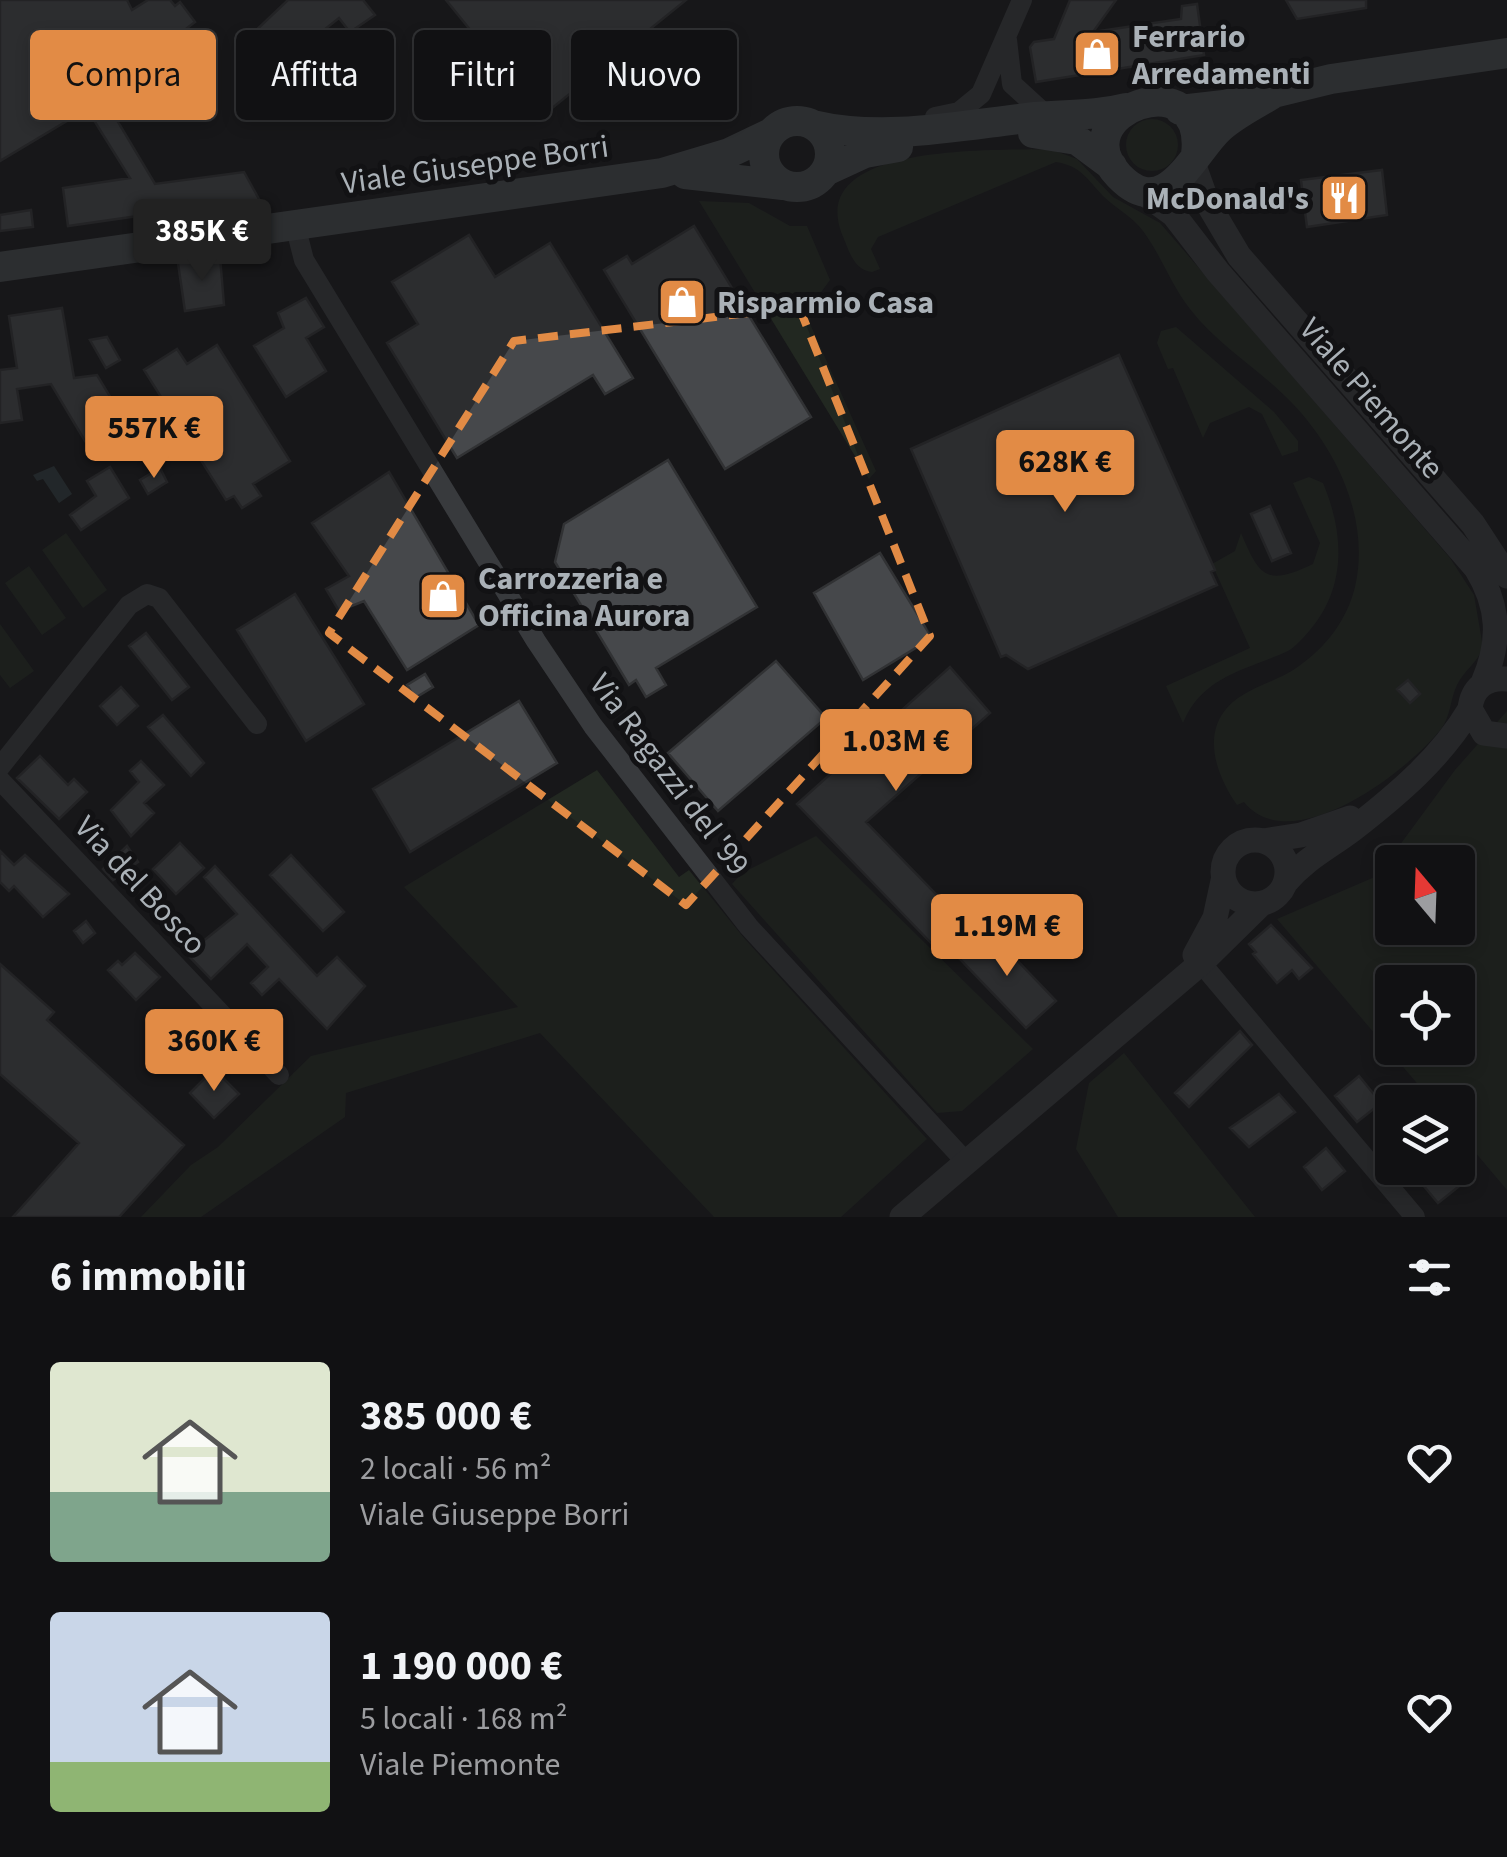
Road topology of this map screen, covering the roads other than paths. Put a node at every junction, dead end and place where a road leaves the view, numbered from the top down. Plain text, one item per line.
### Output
1 (1022, 0) edge
2 (1008, 31) junction
3 (1507, 53) edge
4 (1271, 95) junction
5 (1126, 108) junction
6 (1180, 110) junction
7 (1047, 116) junction
8 (813, 125) junction
9 (771, 133) junction
10 (871, 133) junction
11 (1195, 159) junction
12 (826, 171) junction
13 (662, 172) junction
14 (1123, 176) junction
15 (783, 184) junction
16 (296, 224) junction
17 (0, 267) edge
18 (1507, 576) edge
19 (1495, 681) edge
20 (1470, 709) junction
21 (257, 724) dead end
22 (1500, 736) edge
23 (1442, 753) junction
24 (0, 767) edge
25 (0, 780) edge
26 (1378, 807) junction
27 (1263, 841) junction
28 (1224, 881) junction
29 (1286, 883) junction
30 (1260, 904) junction
31 (1192, 968) junction
32 (279, 1074) dead end
33 (966, 1162) junction
34 (902, 1217) edge
35 (1416, 1217) edge

1 - 2 street
2 - 7 street
2 - 10 street
3 - 4 main road, Viale Giuseppe Borri
4 - 6 main road, Viale Giuseppe Borri
4 - 11 main road, Viale Giuseppe Borri
5 - 6 main road, Viale Giuseppe Borri
5 - 7 main road, Viale Giuseppe Borri
5 - 14 main road
6 - 11 main road
7 - 10 main road, Viale Giuseppe Borri
8 - 9 main road, Viale Giuseppe Borri
8 - 10 main road, Viale Giuseppe Borri
8 - 12 main road
9 - 13 main road, Viale Giuseppe Borri
9 - 15 main road
11 - 14 main road, Viale Giuseppe Borri
11 - 18 street, Viale Piemonte
12 - 14 main road, Viale Giuseppe Borri
12 - 15 main road, Viale Giuseppe Borri
13 - 15 main road, Viale Giuseppe Borri
13 - 16 main road, Viale Giuseppe Borri
14 - 19 street, Viale Piemonte
16 - 17 main road, Viale Giuseppe Borri
16 - 33 street, Via Ragazzi del '99
19 - 20 street, Viale Piemonte
20 - 22 street
20 - 23 street
21 - 24 street
22 - 23 street
23 - 26 street
25 - 32 street, Via del Bosco
26 - 27 street
26 - 29 street
27 - 28 street
27 - 29 street
28 - 30 street
28 - 31 street
29 - 30 street
30 - 31 street
31 - 33 street
31 - 35 street
33 - 34 street

